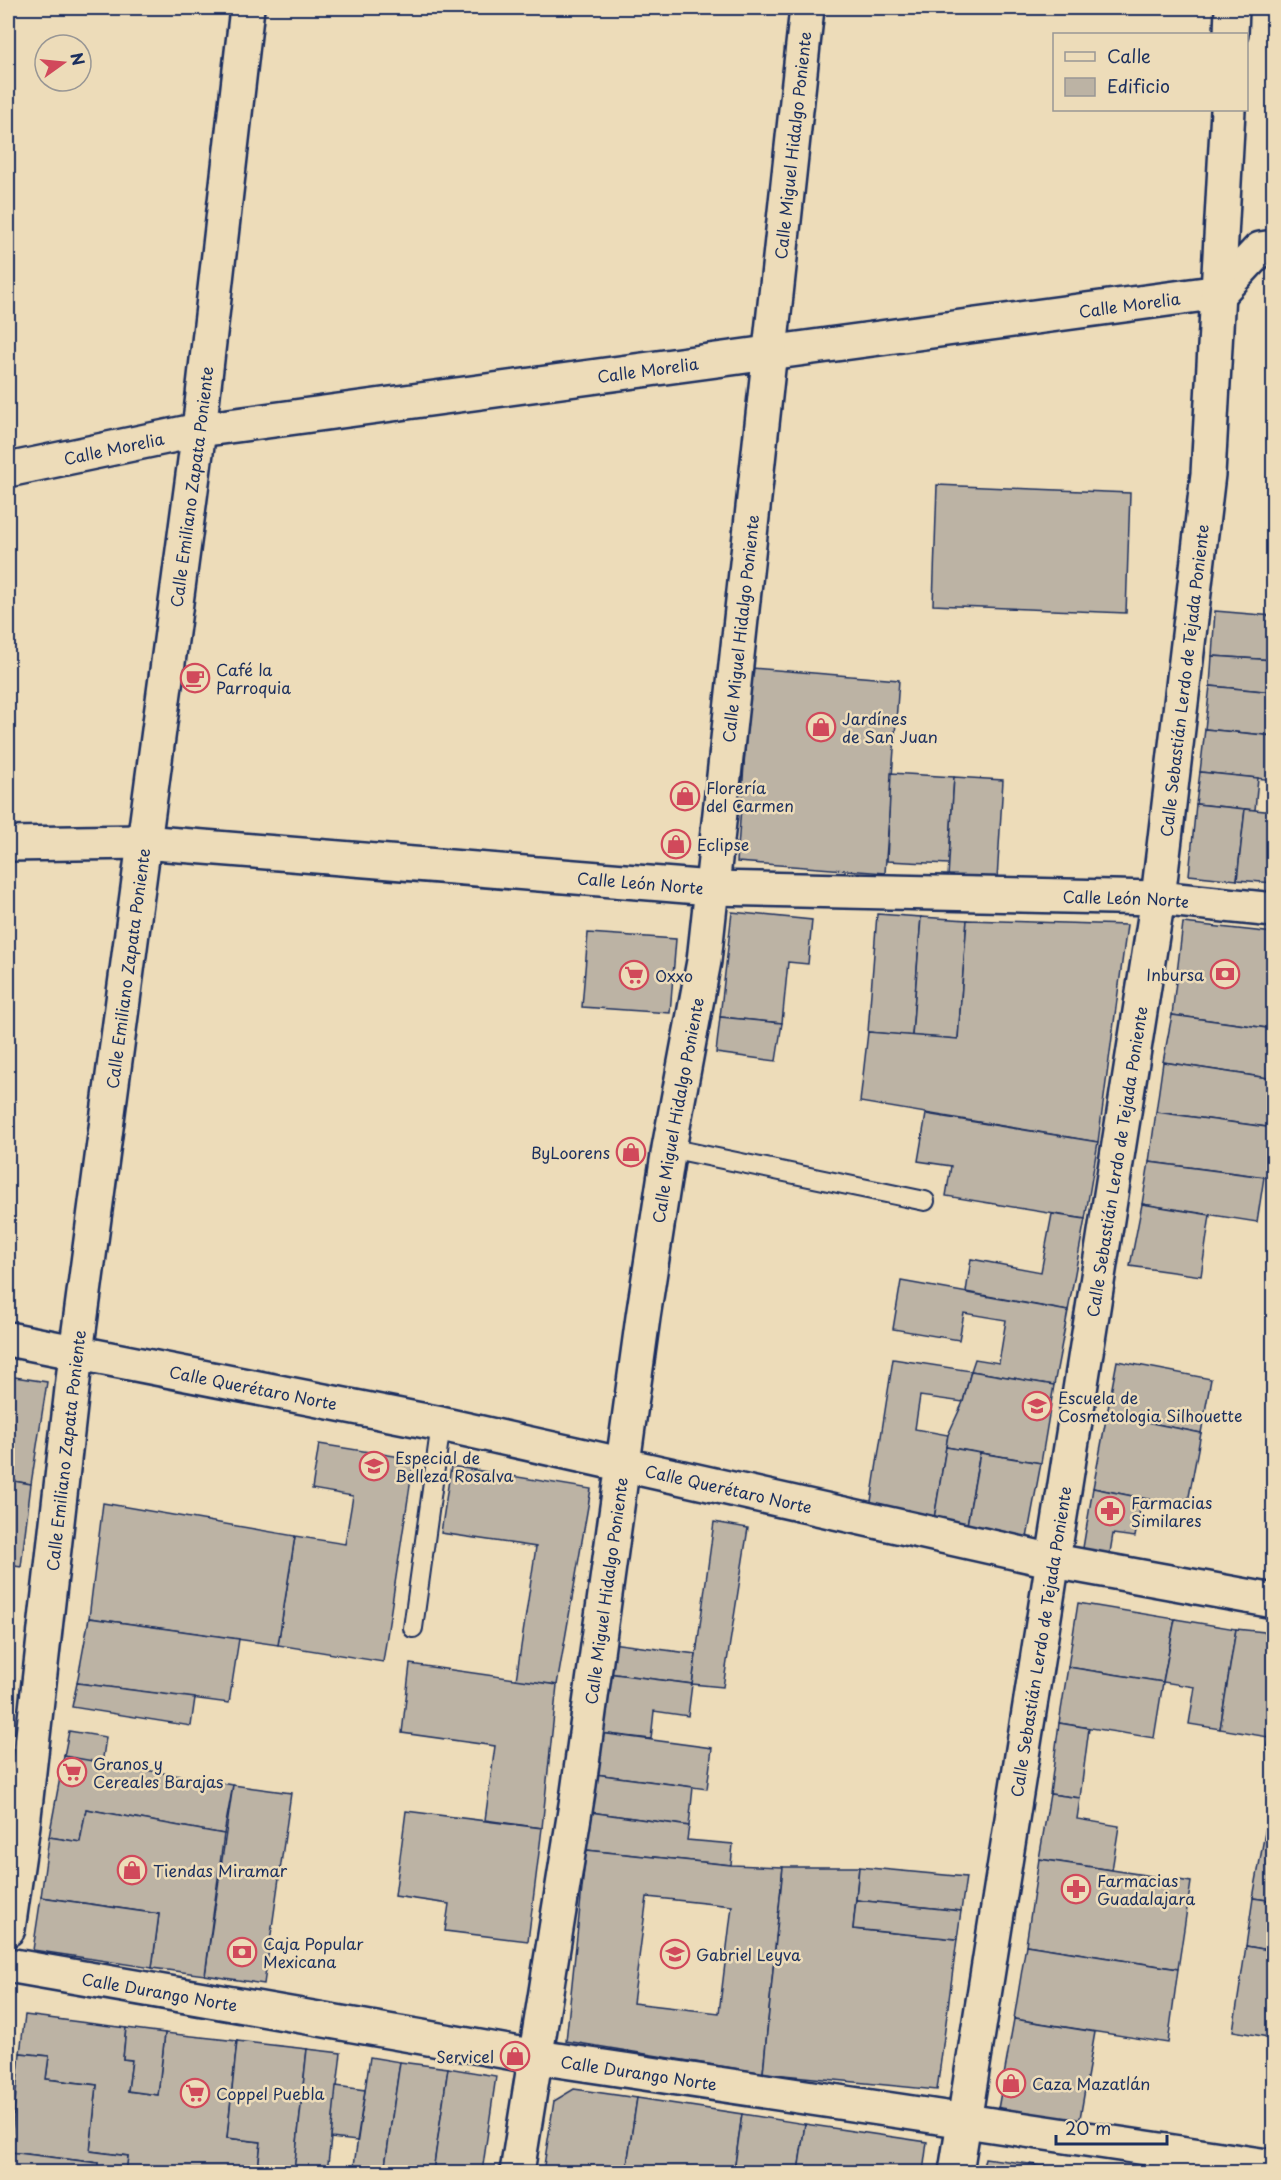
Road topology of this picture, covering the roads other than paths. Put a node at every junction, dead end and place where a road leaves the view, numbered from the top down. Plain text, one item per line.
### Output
1 (247, 8) edge
2 (807, 8) edge
3 (1232, 8) edge
4 (1231, 33) edge
5 (1228, 111) edge
6 (1274, 247) edge
7 (1220, 292) junction
8 (768, 352) junction
9 (199, 429) junction
10 (8, 470) edge
11 (142, 842) junction
12 (8, 844) edge
13 (711, 888) junction
14 (1158, 898) junction
15 (1274, 910) edge
16 (669, 1148) junction
17 (925, 1202) dead end
18 (8, 1339) edge
19 (76, 1353) junction
20 (441, 1424) junction
21 (622, 1464) junction
22 (1054, 1561) junction
23 (1274, 1601) edge
24 (413, 1628) dead end
25 (8, 1929) edge
26 (8, 1965) edge
27 (537, 2057) junction
28 (964, 2121) junction
29 (1274, 2167) edge
30 (517, 2172) edge
31 (957, 2172) edge

1 - 9 street, Calle Emiliano Zapata Poniente
2 - 8 street, Calle Miguel Hidalgo Poniente
3 - 4 street
5 - 7 street, Calle Sebastián Lerdo de Tejada Poniente
6 - 7 street
7 - 8 street, Calle Morelia
7 - 14 street, Calle Sebastián Lerdo de Tejada Poniente
8 - 9 street, Calle Morelia
8 - 13 street, Calle Miguel Hidalgo Poniente
9 - 10 street, Calle Morelia
9 - 11 street, Calle Emiliano Zapata Poniente
11 - 12 street, Calle León Norte
11 - 13 street, Calle León Norte
11 - 19 street, Calle Emiliano Zapata Poniente
13 - 14 street, Calle León Norte
13 - 16 street, Calle Miguel Hidalgo Poniente
14 - 15 street, Calle León Norte
14 - 22 street, Calle Sebastián Lerdo de Tejada Poniente
16 - 17 lane
16 - 21 street, Calle Miguel Hidalgo Poniente
18 - 19 street, Calle Querétaro Norte
19 - 20 street, Calle Querétaro Norte
19 - 25 street, Calle Emiliano Zapata Poniente
20 - 21 street, Calle Querétaro Norte
20 - 24 lane
21 - 22 street, Calle Querétaro Norte
21 - 27 street, Calle Miguel Hidalgo Poniente
22 - 23 street, Calle Querétaro Norte
22 - 28 street, Calle Sebastián Lerdo de Tejada Poniente
26 - 27 street, Calle Durango Norte
27 - 28 street, Calle Durango Norte
27 - 30 street, Calle Miguel Hidalgo Poniente
28 - 29 street, Calle Durango Norte
28 - 31 street, Calle Sebastián Lerdo de Tejada Poniente

